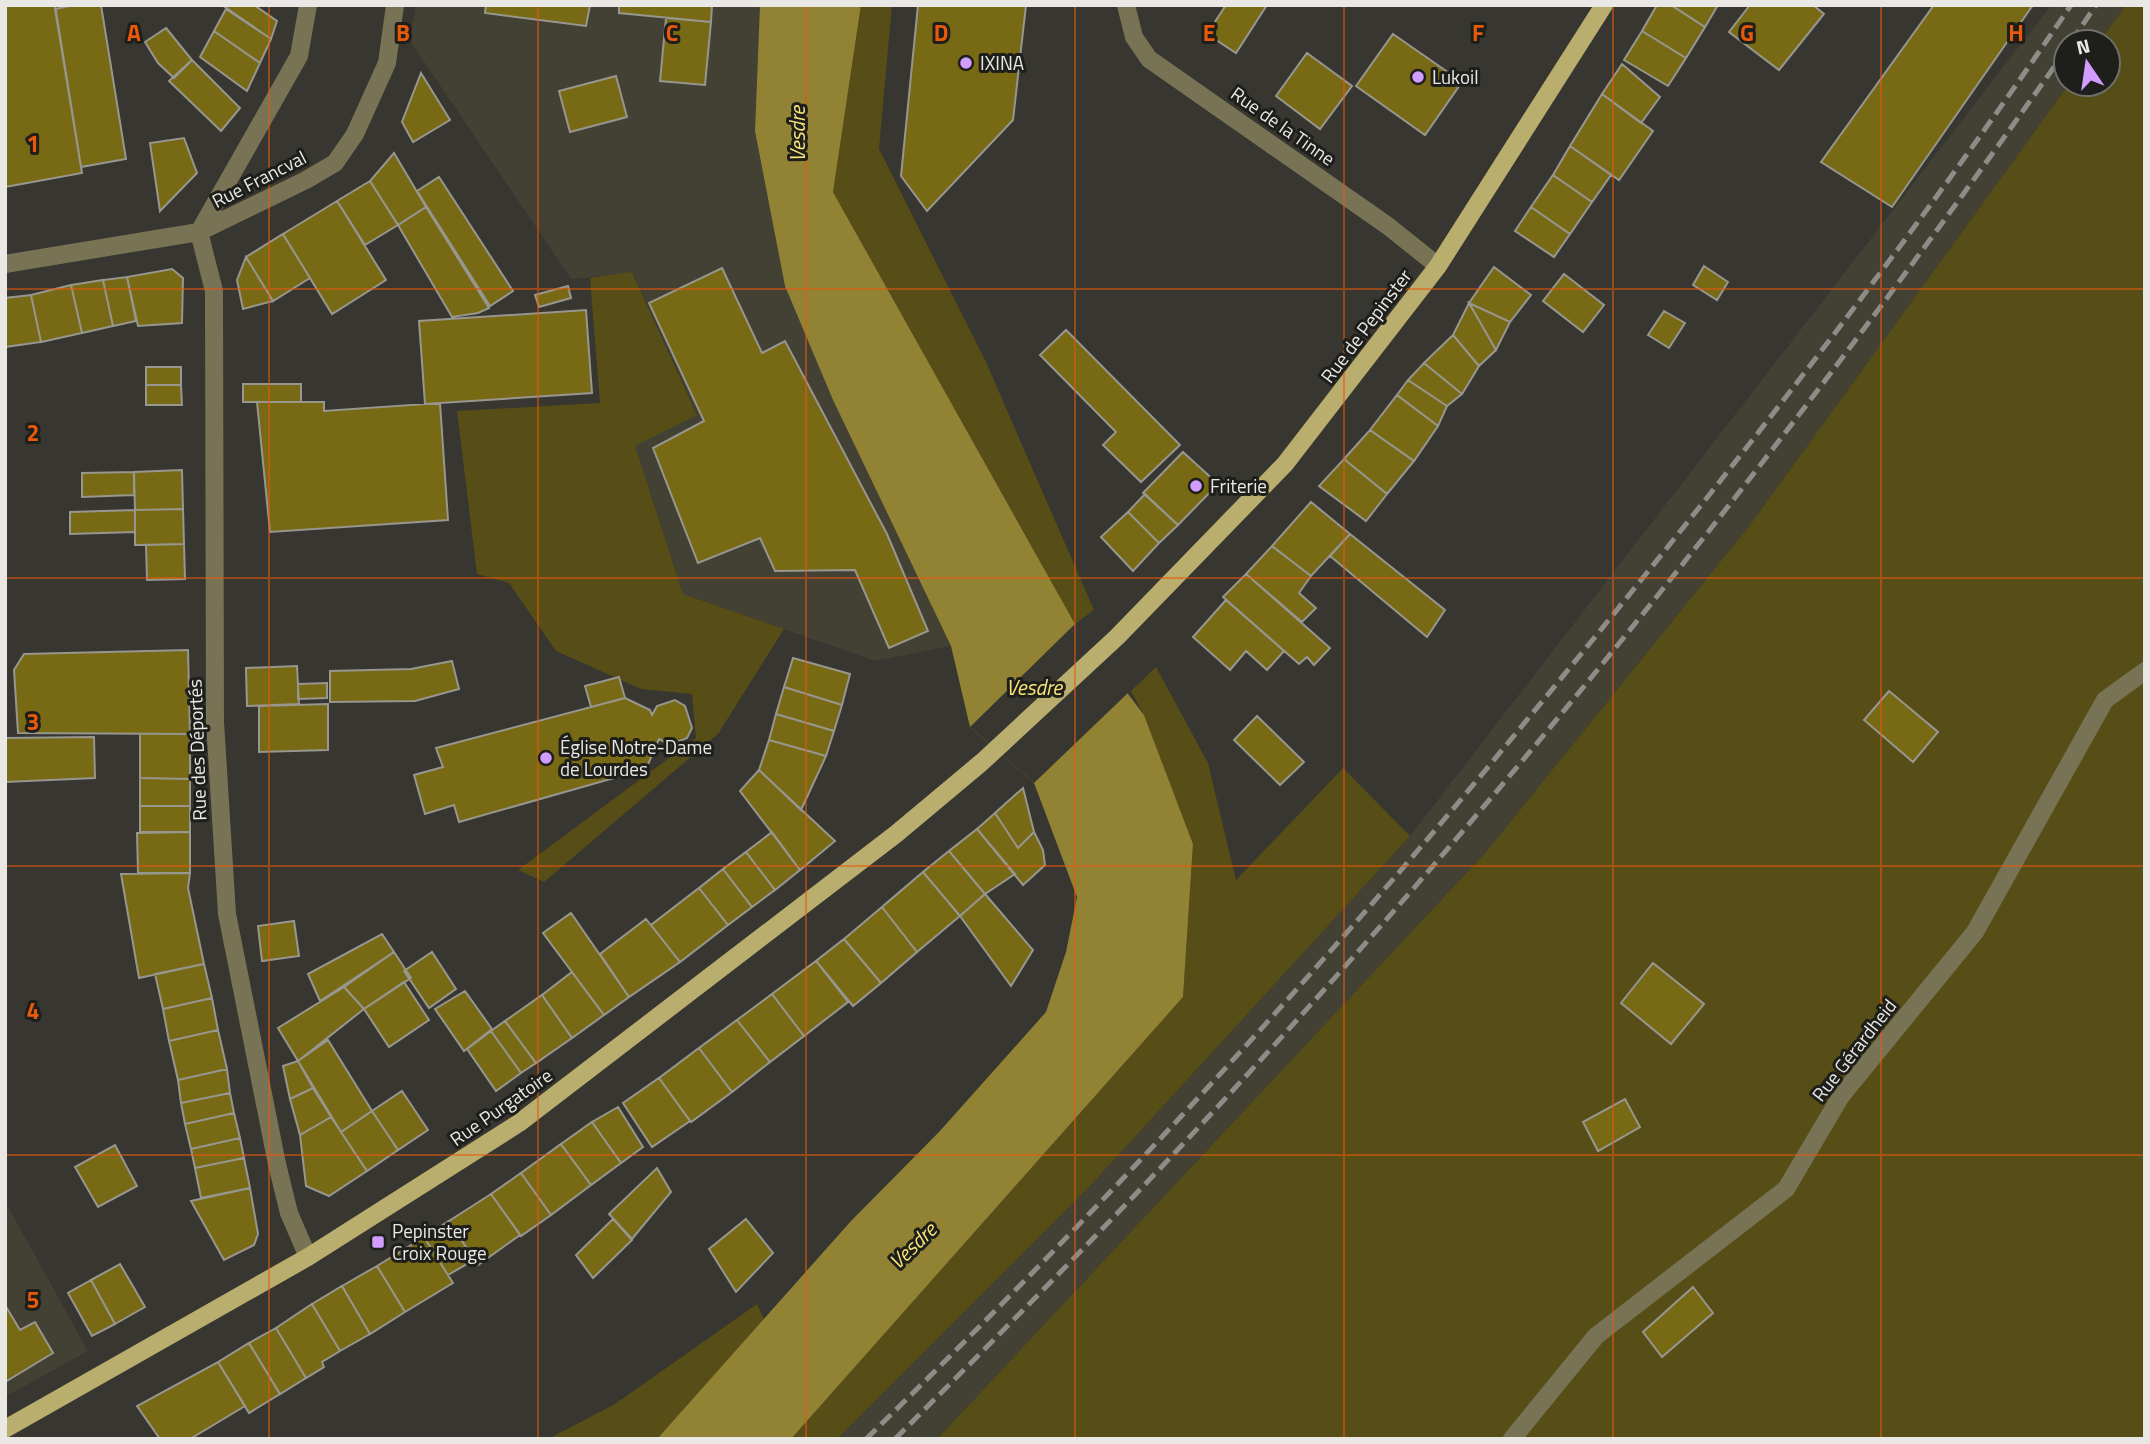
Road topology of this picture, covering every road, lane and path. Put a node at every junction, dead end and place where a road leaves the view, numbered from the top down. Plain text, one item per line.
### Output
1 (308, 5) edge
2 (395, 5) edge
3 (1126, 5) edge
4 (1604, 5) edge
5 (199, 232) junction
6 (5, 264) edge
7 (1438, 266) junction
8 (2145, 671) edge
9 (982, 762) joint
10 (308, 1257) junction
11 (5, 1429) edge
12 (1512, 1439) edge

1 - 5 street
2 - 5 street, Rue Francval
3 - 7 street, Rue de la Tinne
4 - 7 main road, Rue de Pepinster
5 - 6 street, Rue Francval
5 - 10 street, Rue des Déportés
7 - 9 main road, Rue de Pepinster
8 - 12 street, Rue Gérardheid
9 - 10 main road, Rue Purgatoire
10 - 11 main road, Rue Purgatoire

